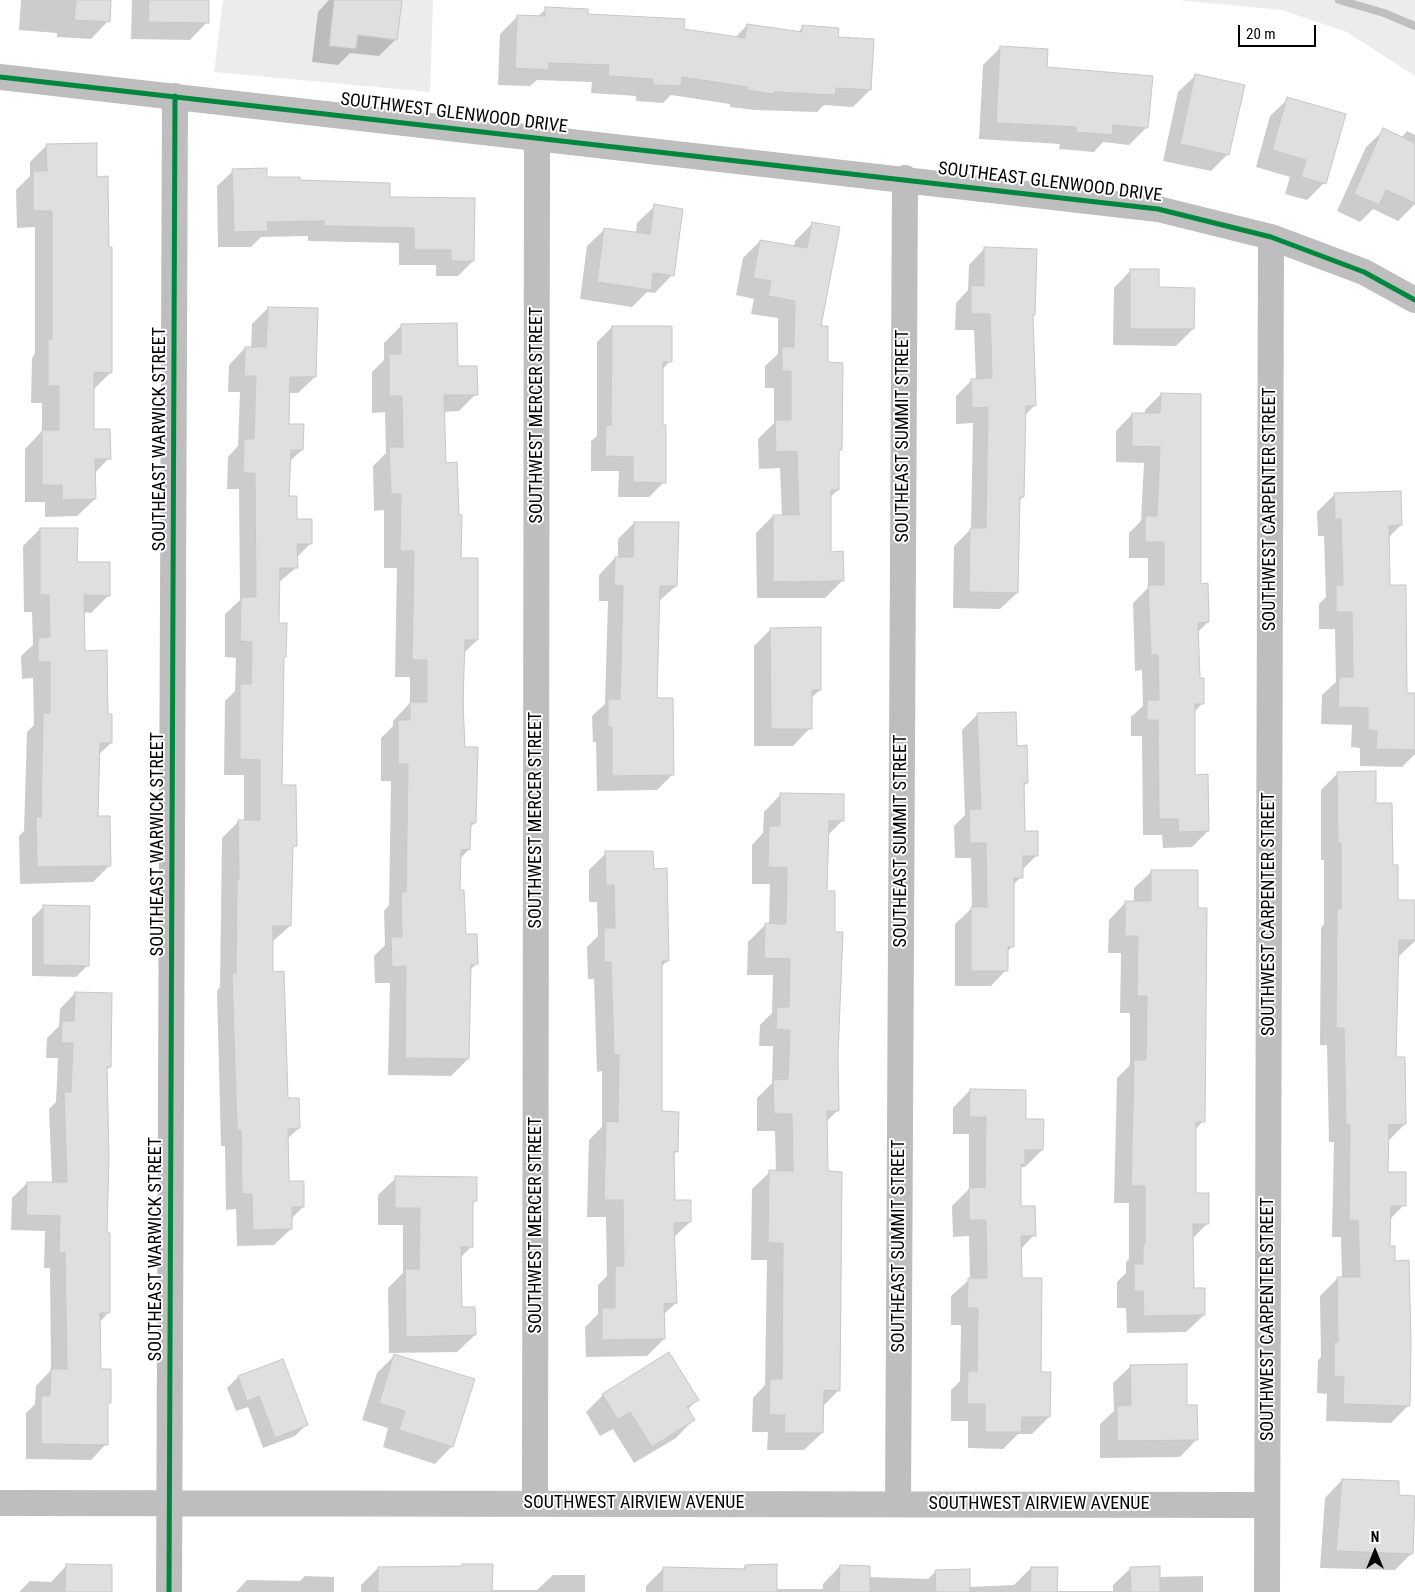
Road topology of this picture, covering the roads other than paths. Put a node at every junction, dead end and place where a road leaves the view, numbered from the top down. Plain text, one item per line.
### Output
1 (0, 77) edge
2 (175, 96) junction
3 (537, 138) junction
4 (905, 178) junction
5 (1271, 237) junction
6 (1415, 300) edge
7 (536, 1502) junction
8 (0, 1503) edge
9 (169, 1504) junction
10 (898, 1504) junction
11 (1267, 1505) junction
12 (169, 1592) edge
13 (1267, 1592) edge

1 - 2 street, SOUTHWEST GLENWOOD DRIVE
2 - 3 street, SOUTHWEST GLENWOOD DRIVE
2 - 9 street, SOUTHEAST WARWICK STREET
3 - 4 street, SOUTHWEST GLENWOOD DRIVE
3 - 7 street, SOUTHWEST MERCER STREET
4 - 5 street, SOUTHEAST GLENWOOD DRIVE
4 - 10 street, SOUTHEAST SUMMIT STREET
5 - 6 street, SOUTHEAST GLENWOOD DRIVE
5 - 11 street, SOUTHWEST CARPENTER STREET
7 - 9 street, SOUTHWEST AIRVIEW AVENUE
7 - 10 street, SOUTHWEST AIRVIEW AVENUE
8 - 9 street, SOUTHWEST AIRVIEW AVENUE
9 - 12 street, SOUTHEAST WARWICK STREET
10 - 11 street, SOUTHWEST AIRVIEW AVENUE
11 - 13 street, SOUTHWEST CARPENTER STREET

